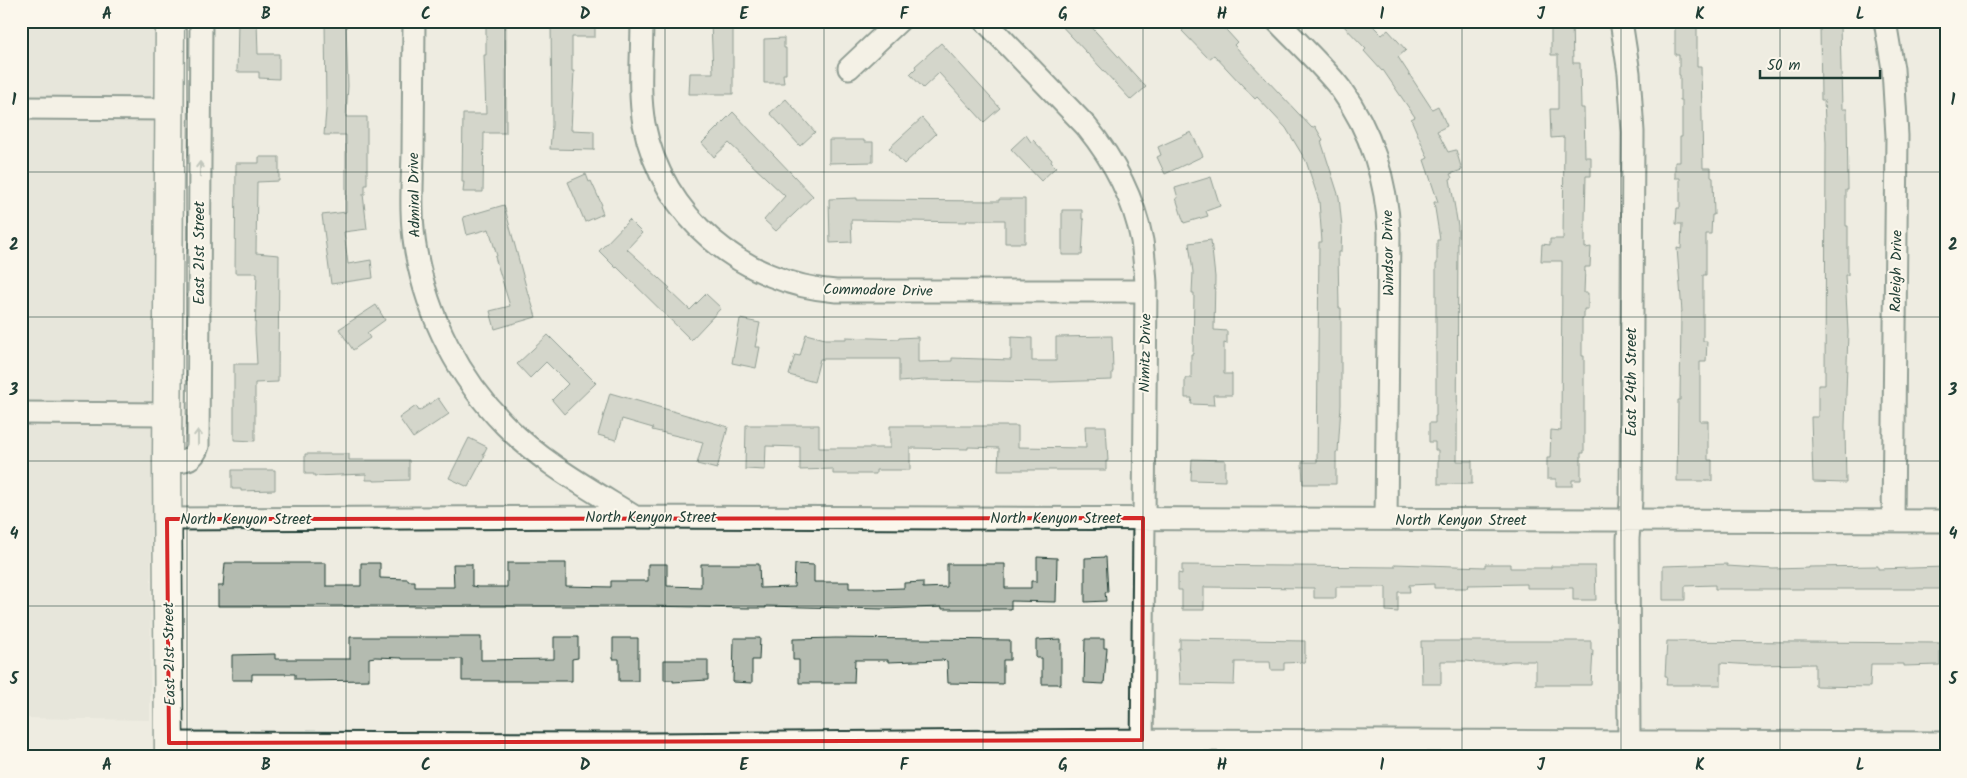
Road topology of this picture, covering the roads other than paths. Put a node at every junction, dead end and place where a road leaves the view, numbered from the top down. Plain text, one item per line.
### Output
1 (170, 21) edge
2 (201, 21) edge
3 (414, 21) edge
4 (642, 21) edge
5 (899, 21) edge
6 (985, 21) edge
7 (1277, 21) edge
8 (1621, 21) edge
9 (1885, 21) edge
10 (850, 68) dead end
11 (21, 108) edge
12 (170, 109) junction
13 (1146, 291) junction
14 (21, 413) edge
15 (168, 414) junction
16 (167, 462) junction
17 (635, 517) junction
18 (1143, 518) junction
19 (167, 519) junction
20 (1386, 519) junction
21 (1630, 520) junction
22 (1893, 521) junction
23 (1946, 521) edge
24 (1629, 743) junction
25 (1946, 743) edge
26 (1142, 748) edge
27 (337, 749) edge
28 (169, 750) edge
29 (230, 750) edge
30 (651, 750) edge

1 - 12 main road, East 21st Street
16 -> 2 street, East 21st Street
3 - 17 street, Admiral Drive
4 - 13 street, Commodore Drive
5 - 10 street
6 - 13 street, Nimitz Drive
7 - 20 street, Windsor Drive
8 - 21 street, East 24th Street
9 - 22 street, Raleigh Drive
11 - 12 street
12 - 15 main road, East 21st Street
13 - 18 street, Nimitz Drive
14 - 15 street
15 - 16 main road, East 21st Street
16 - 19 main road, East 21st Street
17 - 18 street, North Kenyon Street
17 - 19 street, North Kenyon Street
18 - 20 street, North Kenyon Street
18 - 26 street, Nimitz Drive
19 - 28 main road, East 21st Street
20 - 21 street, North Kenyon Street
21 - 22 street, North Kenyon Street
21 - 24 street, East 24th Street
22 - 23 street, North Kenyon Street
24 - 25 street
24 - 26 street
26 - 30 street
27 - 29 street
27 - 30 street
28 - 29 street

